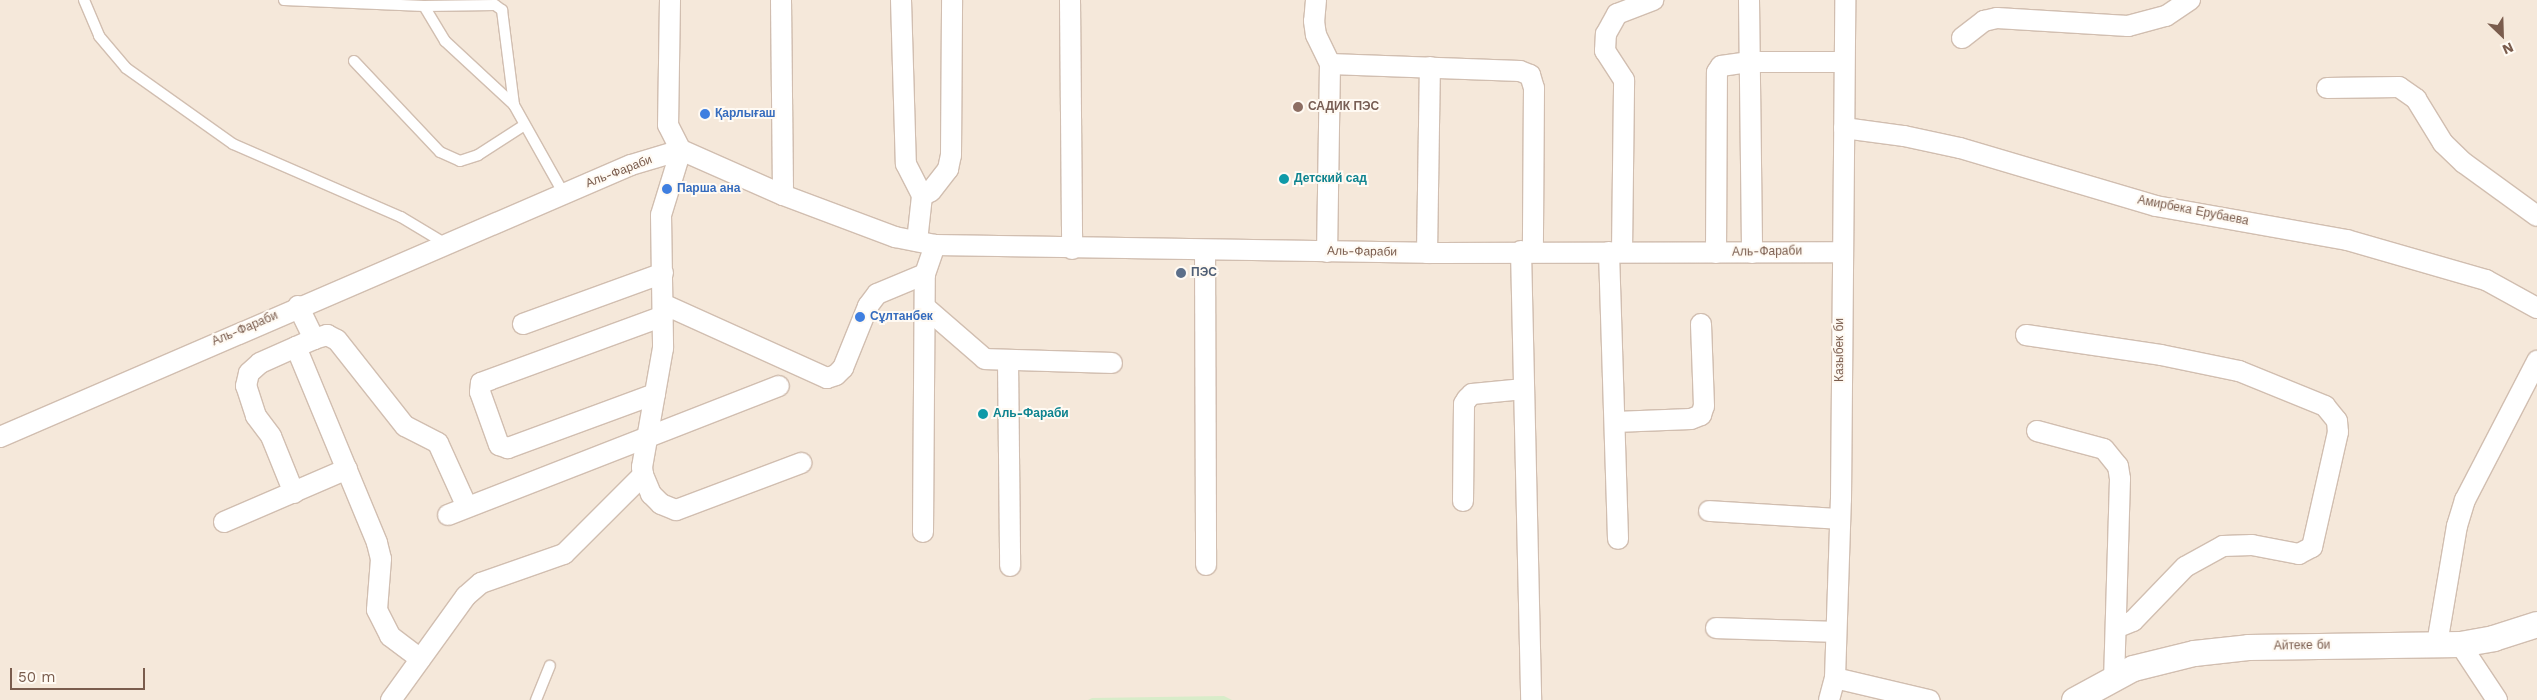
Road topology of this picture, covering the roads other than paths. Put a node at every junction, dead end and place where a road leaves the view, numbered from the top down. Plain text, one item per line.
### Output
1 (84, 0) edge
2 (284, 0) edge
3 (670, 0) edge
4 (781, 0) edge
5 (900, 0) edge
6 (952, 0) edge
7 (1070, 0) edge
8 (1316, 0) edge
9 (1653, 0) edge
10 (1749, 0) edge
11 (1845, 0) edge
12 (2190, 0) edge
13 (495, 2) edge
14 (424, 6) junction
15 (1962, 38) dead end
16 (354, 61) dead end
17 (1750, 62) junction
18 (1844, 62) junction
19 (1330, 64) junction
20 (1430, 67) junction
21 (2327, 88) dead end
22 (514, 106) junction
23 (523, 126) junction
24 (1844, 128) junction
25 (681, 150) junction
26 (564, 194) junction
27 (783, 195) junction
28 (922, 196) junction
29 (2537, 216) edge
30 (446, 244) junction
31 (926, 244) junction
32 (1072, 249) junction
33 (1205, 250) junction
34 (1527, 251) junction
35 (1327, 252) junction
36 (1616, 252) junction
37 (1840, 252) junction
38 (1427, 253) junction
39 (1716, 253) junction
40 (1752, 253) junction
41 (663, 273) junction
42 (925, 274) junction
43 (298, 306) junction
44 (925, 307) junction
45 (2537, 308) edge
46 (663, 310) junction
47 (523, 324) dead end
48 (1701, 324) dead end
49 (2026, 335) dead end
50 (305, 343) junction
51 (1008, 360) junction
52 (2537, 361) edge
53 (1112, 363) dead end
54 (779, 386) dead end
55 (1524, 389) junction
56 (655, 394) junction
57 (1615, 422) junction
58 (2037, 431) dead end
59 (0, 437) edge
60 (647, 437) junction
61 (801, 463) dead end
62 (347, 469) junction
63 (643, 475) junction
64 (294, 492) junction
65 (1464, 502) dead end
66 (467, 507) junction
67 (1709, 511) dead end
68 (448, 515) dead end
69 (1840, 519) junction
70 (224, 522) dead end
71 (923, 532) dead end
72 (1618, 539) dead end
73 (1206, 564) dead end
74 (1010, 566) dead end
75 (2537, 624) edge
76 (1716, 628) dead end
77 (2116, 628) junction
78 (1836, 632) junction
79 (2449, 644) junction
80 (420, 659) junction
81 (550, 666) dead end
82 (1835, 678) junction
83 (2114, 678) junction
84 (2080, 698) edge
85 (391, 700) edge
86 (536, 700) edge
87 (1531, 700) edge
88 (1829, 700) edge
89 (1929, 700) edge
90 (2497, 700) edge

1 - 30 lane
2 - 14 lane
3 - 25 street
4 - 27 street
5 - 28 street
6 - 28 street
7 - 32 street
8 - 19 street
9 - 36 street
10 - 17 street
11 - 18 street, Казыбек би
12 - 15 street
13 - 14 lane
13 - 22 lane
14 - 22 lane
16 - 23 lane
17 - 18 street
17 - 39 street
17 - 40 street
18 - 24 street, Казыбек би
19 - 20 street
19 - 35 street
20 - 34 street
20 - 38 street
21 - 29 street
22 - 23 lane
23 - 26 lane
24 - 37 street, Казыбек би
24 - 45 street, Амирбека Ерубаева
25 - 26 street, Аль-Фараби
25 - 27 street, Аль-Фараби
25 - 41 street
26 - 30 street, Аль-Фараби
27 - 31 street, Аль-Фараби
28 - 31 street
30 - 43 street, Аль-Фараби
31 - 32 street, Аль-Фараби
31 - 42 street
32 - 33 street, Аль-Фараби
33 - 35 street, Аль-Фараби
33 - 73 street
34 - 36 street, Аль-Фараби
34 - 38 street, Аль-Фараби
34 - 55 street
35 - 38 street, Аль-Фараби
36 - 39 street, Аль-Фараби
36 - 57 street
37 - 40 street, Аль-Фараби
37 - 69 street, Казыбек би
39 - 40 street, Аль-Фараби
41 - 46 street
41 - 47 street
42 - 44 street
42 - 46 street
43 - 50 street
43 - 59 street, Аль-Фараби
44 - 51 street
44 - 71 street
46 - 56 street
46 - 56 street
48 - 57 street
49 - 77 street
50 - 62 street
50 - 64 street
50 - 66 street
51 - 53 street
51 - 74 street
52 - 79 street
54 - 60 street
55 - 65 street
55 - 87 street
56 - 60 street
57 - 72 street
58 - 77 street
60 - 63 street
60 - 66 street
61 - 63 street
62 - 64 street
62 - 80 street
63 - 80 street
64 - 70 street
66 - 68 street
67 - 69 street
69 - 78 street, Казыбек би
75 - 79 street, Айтеке би
76 - 78 street
77 - 83 street
78 - 82 street, Казыбек би
79 - 83 street, Айтеке би
79 - 90 street
80 - 85 street
81 - 86 lane
82 - 88 street, Казыбек би
82 - 89 street
83 - 84 street, Айтеке би

